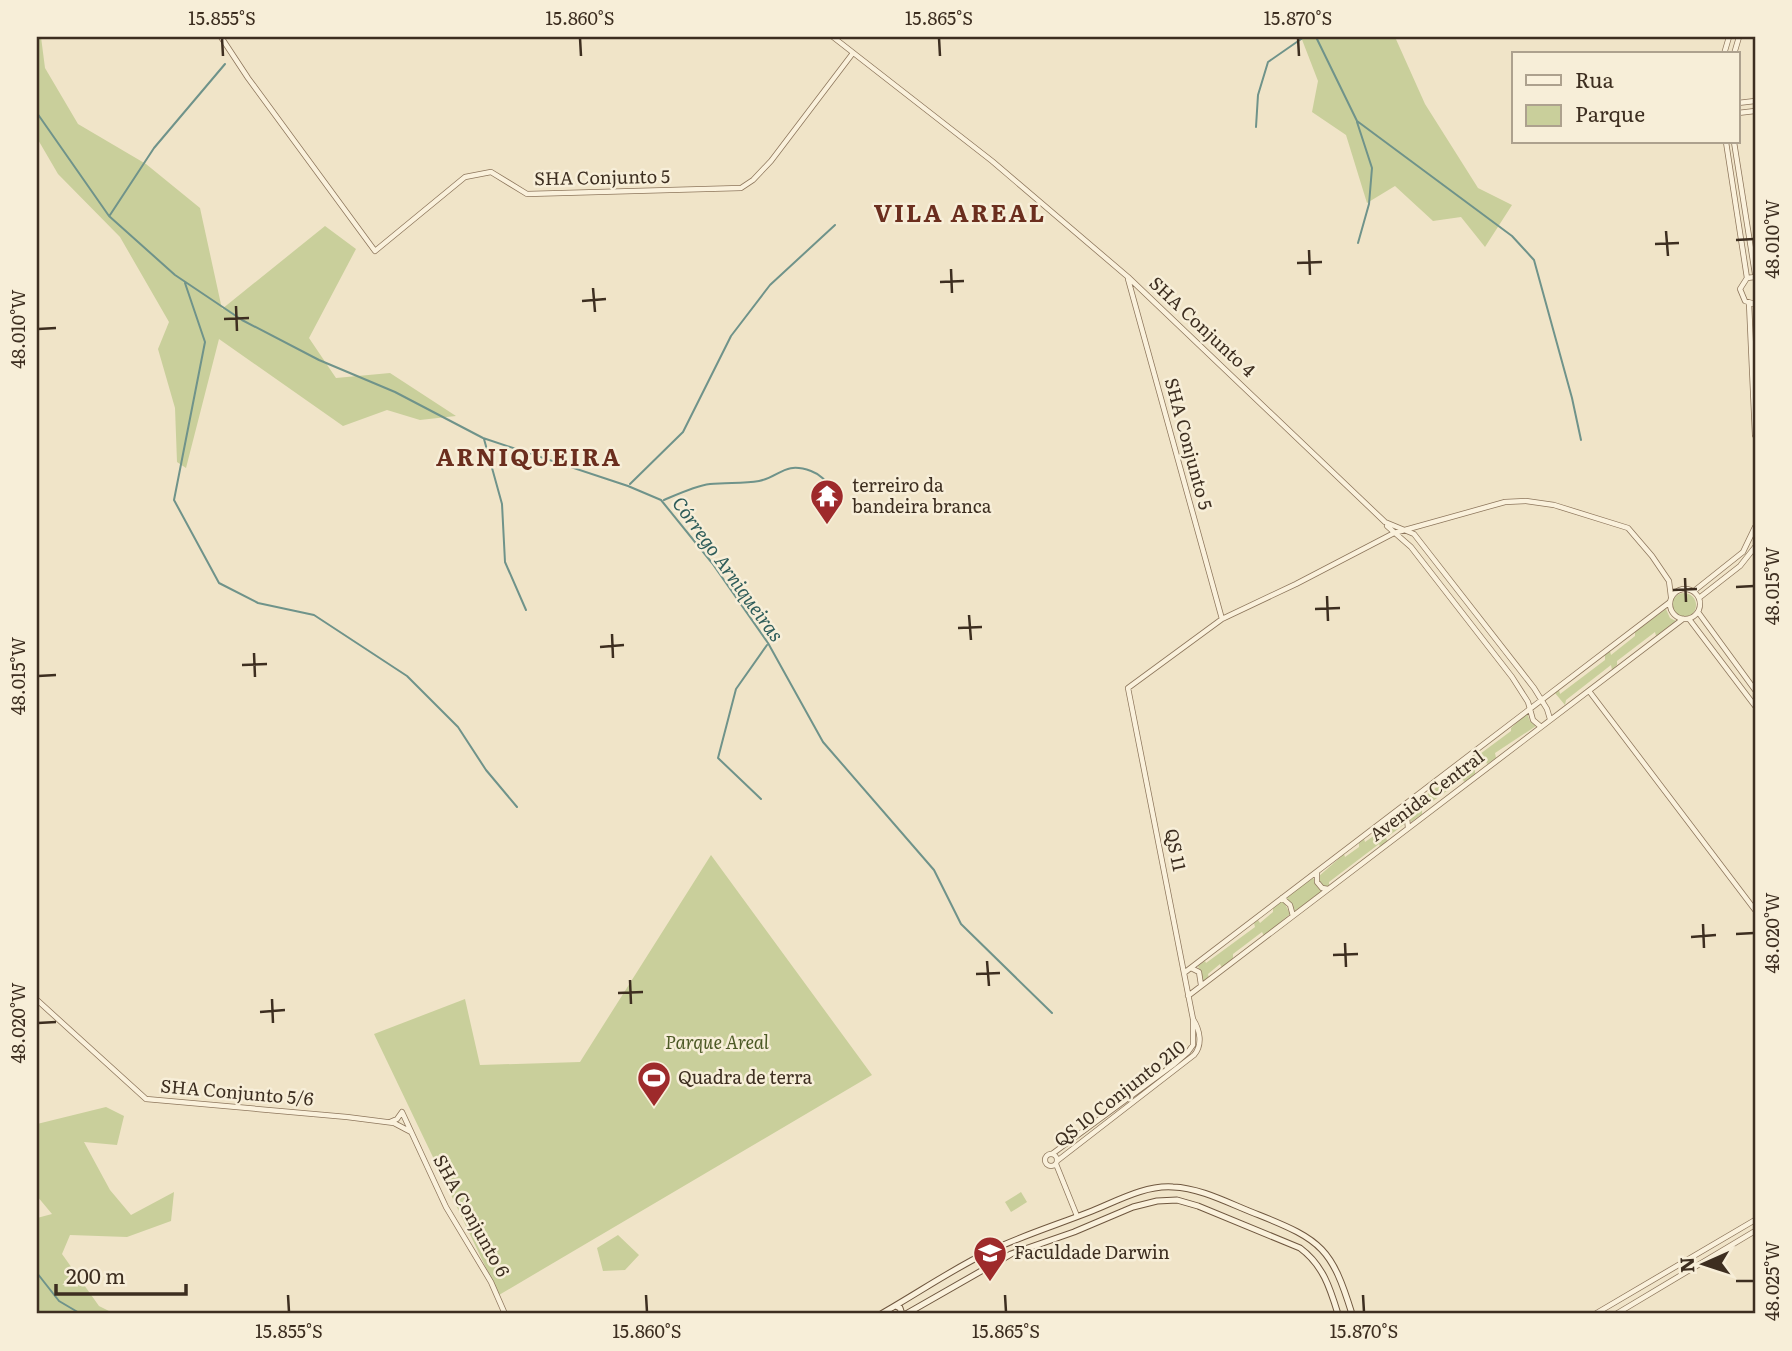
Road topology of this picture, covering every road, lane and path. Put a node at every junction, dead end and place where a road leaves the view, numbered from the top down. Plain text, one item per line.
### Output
1 (221, 37) edge
2 (833, 37) edge
3 (853, 53) junction
4 (1755, 101) edge
5 (1740, 103) edge
6 (1755, 111) edge
7 (1740, 113) edge
8 (1726, 144) edge
9 (1734, 144) edge
10 (1737, 159) junction
11 (1729, 161) junction
12 (1751, 240) junction
13 (1742, 241) junction
14 (1755, 275) edge
15 (1128, 277) junction
16 (1746, 278) junction
17 (1142, 290) junction
18 (1132, 294) junction
19 (1752, 303) edge
20 (1755, 435) edge
21 (1385, 522) junction
22 (1420, 525) junction
23 (1755, 527) edge
24 (1404, 529) junction
25 (1394, 533) junction
26 (1416, 537) junction
27 (1402, 538) junction
28 (1755, 547) edge
29 (1441, 568) junction
30 (1432, 574) junction
31 (1449, 578) junction
32 (1669, 582) junction
33 (1439, 585) junction
34 (1682, 589) junction
35 (1694, 591) junction
36 (1699, 598) junction
37 (1670, 600) junction
38 (1698, 612) junction
39 (1222, 619) junction
40 (1686, 619) junction
41 (1712, 632) junction
42 (1704, 638) junction
43 (1534, 688) junction
44 (1755, 690) edge
45 (1589, 691) junction
46 (1525, 696) junction
47 (1541, 700) junction
48 (1755, 706) edge
49 (1530, 708) junction
50 (1550, 719) junction
51 (1541, 726) junction
52 (1399, 810) junction
53 (1407, 829) junction
54 (1317, 871) junction
55 (1328, 889) junction
56 (1282, 898) junction
57 (1755, 911) edge
58 (1293, 916) junction
59 (1190, 968) junction
60 (1184, 972) junction
61 (1200, 986) junction
62 (1188, 996) junction
63 (37, 1000) edge
64 (1193, 1020) junction
65 (1193, 1045) joint
66 (1199, 1049) joint
67 (389, 1123) junction
68 (411, 1132) junction
69 (1052, 1154) junction
70 (1055, 1164) junction
71 (1077, 1216) junction
72 (1755, 1220) edge
73 (1280, 1224) junction
74 (1038, 1231) junction
75 (1755, 1231) edge
76 (1027, 1235) junction
77 (1275, 1237) junction
78 (1042, 1244) junction
79 (1029, 1248) junction
80 (1322, 1250) junction
81 (1312, 1258) junction
82 (1648, 1283) junction
83 (1653, 1292) junction
84 (910, 1297) junction
85 (896, 1306) junction
86 (914, 1310) junction
87 (505, 1314) edge
88 (881, 1314) edge
89 (904, 1314) edge
90 (1338, 1314) edge
91 (1352, 1314) edge
92 (1595, 1314) edge
93 (1616, 1314) edge

1 - 3 street, SHA Conjunto 5
2 - 3 street, SHA Conjunto 4
3 - 15 street, SHA Conjunto 4
4 - 5 street
5 - 7 street
6 - 7 street
8 - 11 street
9 - 10 street
10 - 11 street
10 - 12 street
11 - 13 street
12 - 13 street
12 - 14 street
13 - 16 street
14 - 16 street
15 - 17 street, SHA Conjunto 4
15 - 18 street, SHA Conjunto 5
16 - 19 street
17 - 18 street
17 - 21 street, SHA Conjunto 4
18 - 39 street, SHA Conjunto 5
19 - 20 street
21 - 24 street, SHA Conjunto 4
21 - 25 street, SHA Conjunto 4
22 - 24 street
22 - 26 street
22 - 32 street
23 - 35 street
24 - 25 street
24 - 26 street, SHA Conjunto 4
24 - 27 street
25 - 27 street, SHA Conjunto 4
25 - 39 street
26 - 29 street, SHA Conjunto 4
27 - 30 street, SHA Conjunto 4
28 - 36 street
29 - 30 street
29 - 31 street, SHA Conjunto 4
30 - 33 street, SHA Conjunto 4
31 - 33 street
31 - 43 street, SHA Conjunto 4
32 - 34 street
32 - 37 street
33 - 46 street, SHA Conjunto 4
34 - 35 street
34 - 37 street
35 - 36 street
36 - 38 street
37 - 40 street
37 - 47 street, Avenida Central
38 - 40 street
38 - 41 street
39 - 60 street, QS 11
40 - 42 street
40 - 45 street, Avenida Central
41 - 42 street
41 - 44 street
42 - 48 street
43 - 46 street
43 - 47 street, SHA Conjunto 4
45 - 50 street, Avenida Central
45 - 57 street
46 - 49 street, SHA Conjunto 4
47 - 49 street, Avenida Central
47 - 50 street, SHA Conjunto 4
49 - 51 street, SHA Conjunto 4
49 - 52 street, Avenida Central
50 - 51 street, Avenida Central
51 - 53 street, Avenida Central
52 - 53 street
52 - 54 street, Avenida Central
53 - 55 street, Avenida Central
54 - 55 street
54 - 56 street, Avenida Central
55 - 58 street, Avenida Central
56 - 58 street
56 - 59 street, Avenida Central
58 - 61 street, Avenida Central
59 - 60 street, Avenida Central
59 - 61 street
60 - 62 street, QS 11
61 - 62 street, Avenida Central
62 - 64 street, QS 11
63 - 67 street, SHA Conjunto 5/6
64 - 65 street, QS 11
64 - 66 street, QS 11
65 - 69 street, QS 10 Conjunto 210
66 - 70 street, QS 10 Conjunto 210
67 - 68 street, SHA Conjunto 5/6
67 - 68 street, SHA Conjunto 6
68 - 87 street, SHA Conjunto 6
69 - 70 street
69 - 70 street
70 - 71 street
71 - 73 main road
71 - 74 main road
72 - 82 street
73 - 77 main road
73 - 80 main road
74 - 76 main road
74 - 78 main road
75 - 83 street
76 - 79 main road
76 - 84 main road
77 - 78 main road
77 - 81 main road
78 - 79 main road
79 - 86 main road
80 - 81 main road
80 - 91 main road
81 - 90 main road
82 - 83 street
82 - 92 street
83 - 93 street
84 - 85 main road
84 - 86 main road
85 - 88 main road
85 - 89 main road
86 - 89 main road

